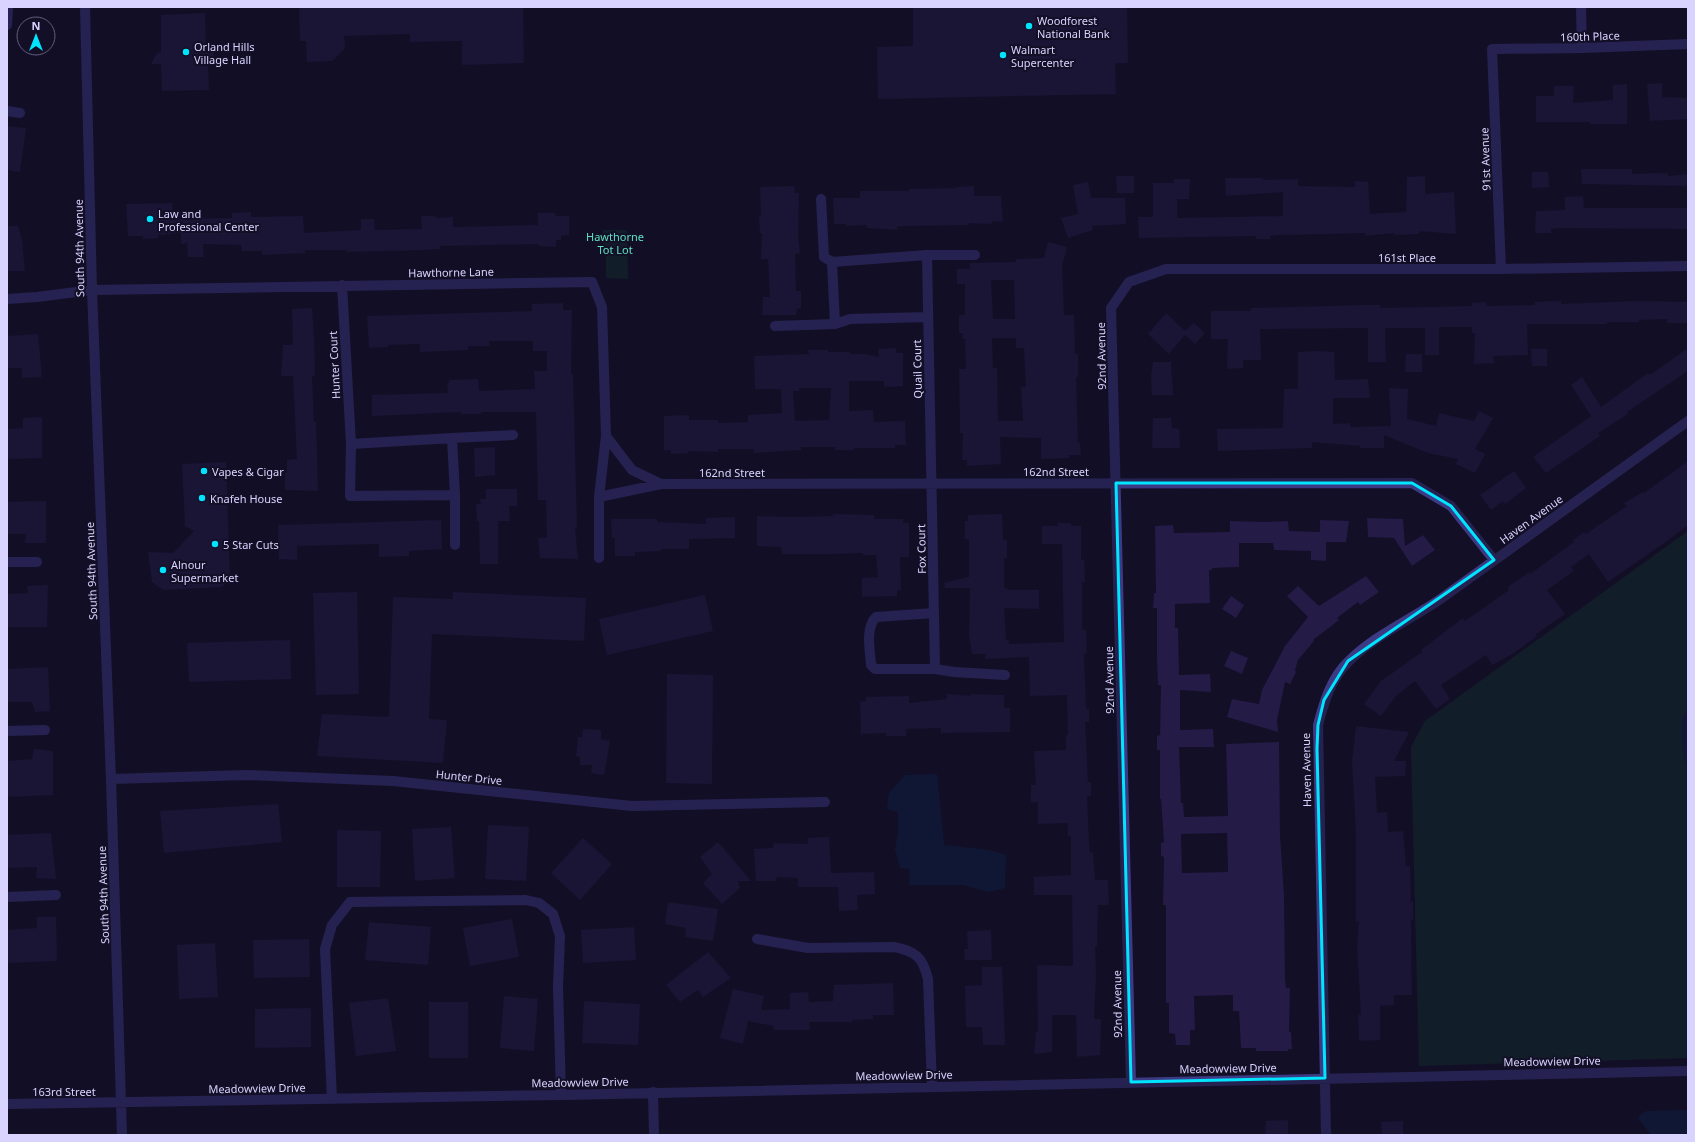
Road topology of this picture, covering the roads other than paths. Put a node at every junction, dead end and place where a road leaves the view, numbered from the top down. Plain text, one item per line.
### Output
1 (8, 7) edge
2 (85, 7) edge
3 (1581, 7) edge
4 (7, 26) edge
5 (1688, 44) edge
6 (1582, 48) junction
7 (1492, 49) joint
8 (7, 111) edge
9 (20, 113) dead end
10 (821, 199) dead end
11 (927, 255) junction
12 (975, 255) dead end
13 (832, 262) junction
14 (1688, 266) edge
15 (1501, 269) junction
16 (1129, 282) joint
17 (342, 285) junction
18 (92, 290) junction
19 (7, 299) edge
20 (928, 317) junction
21 (835, 324) junction
22 (774, 326) dead end
23 (1688, 421) edge
24 (513, 435) dead end
25 (606, 436) junction
26 (452, 438) junction
27 (351, 444) junction
28 (1116, 483) junction
29 (661, 484) junction
30 (932, 484) junction
31 (455, 495) junction
32 (600, 497) junction
33 (455, 545) dead end
34 (600, 558) dead end
35 (1494, 560) junction
36 (7, 562) edge
37 (37, 562) dead end
38 (934, 613) junction
39 (935, 669) junction
40 (1005, 675) dead end
41 (45, 730) dead end
42 (7, 731) edge
43 (111, 779) junction
44 (825, 802) dead end
45 (56, 895) dead end
46 (7, 897) edge
47 (757, 939) dead end
48 (1688, 1071) edge
49 (1325, 1078) junction
50 (1131, 1082) junction
51 (932, 1087) junction
52 (653, 1092) junction
53 (561, 1095) junction
54 (332, 1099) junction
55 (121, 1103) junction
56 (7, 1104) edge
57 (122, 1135) edge
58 (654, 1135) edge
59 (1326, 1135) edge

1 - 4 street
2 - 18 street, South 94th Avenue
3 - 6 street
5 - 6 street, 160th Place
6 - 7 street, 160th Place
7 - 15 street, 91st Avenue
8 - 9 street
10 - 13 street
11 - 12 street
11 - 13 street
11 - 20 street, Quail Court
13 - 21 street
14 - 15 street, 161st Place
15 - 16 street, 161st Place
16 - 28 street, 92nd Avenue
17 - 18 street, Hawthorne Lane
17 - 25 street, Hawthorne Lane
17 - 27 street, Hunter Court
18 - 19 street, Hawthorne Lane
18 - 43 street, South 94th Avenue
20 - 21 street
20 - 30 street, Quail Court
21 - 22 street
23 - 35 street, Haven Avenue
24 - 26 street
25 - 29 street, 162nd Street
25 - 32 street, Hawthorne Lane
26 - 27 street
26 - 31 street
27 - 31 street, Hunter Court
28 - 30 street, 162nd Street
28 - 35 street, 162nd Street
28 - 50 street, 92nd Avenue
29 - 30 street, 162nd Street
29 - 32 street
30 - 38 street, Fox Court
31 - 33 street
32 - 34 street, Hawthorne Lane
35 - 49 street, Haven Avenue
36 - 37 street
38 - 39 street, Fox Court
38 - 39 street
39 - 40 street
41 - 42 street
43 - 44 street, Hunter Drive
43 - 55 street, South 94th Avenue
45 - 46 street
47 - 51 street
48 - 49 street, Meadowview Drive
49 - 50 street, Meadowview Drive
49 - 59 street, Haven Avenue
50 - 51 street, Meadowview Drive
51 - 52 street, Meadowview Drive
52 - 53 street, Meadowview Drive
52 - 58 street
53 - 54 street, Meadowview Drive
53 - 54 street
54 - 55 street, Meadowview Drive
55 - 56 street, 163rd Street
55 - 57 street, South 94th Avenue

